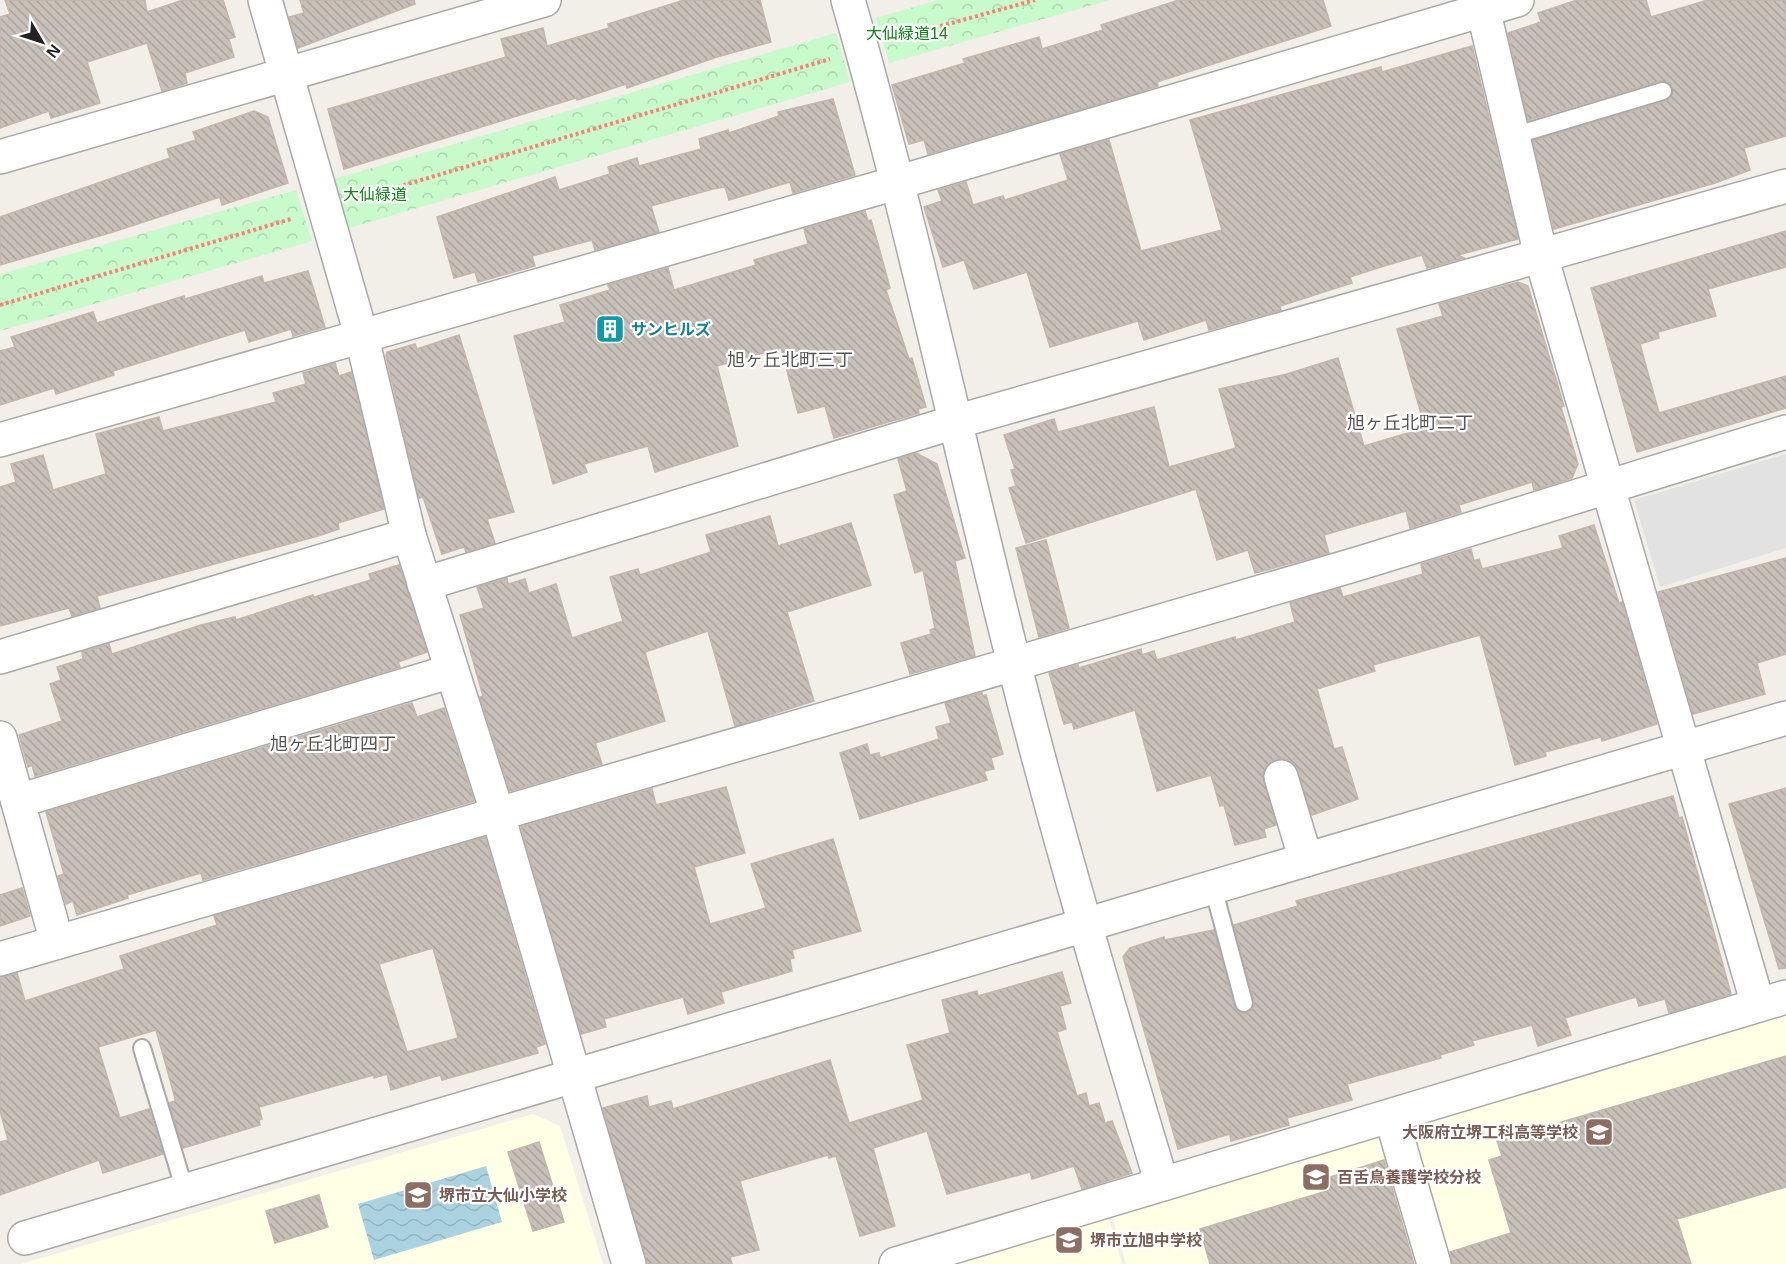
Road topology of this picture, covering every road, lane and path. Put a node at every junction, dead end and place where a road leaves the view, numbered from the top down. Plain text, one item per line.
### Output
1 (265, 0) edge
2 (544, 0) edge
3 (848, 0) edge
4 (1035, 0) edge
5 (1517, 0) edge
6 (1482, 5) edge
7 (883, 42) dead end
8 (831, 58) dead end
9 (288, 75) junction
10 (1663, 91) dead end
11 (1513, 136) junction
12 (0, 157) edge
13 (896, 183) junction
14 (1786, 186) edge
15 (346, 202) dead end
16 (292, 218) dead end
17 (1541, 256) junction
18 (0, 305) edge
19 (362, 338) junction
20 (954, 422) junction
21 (1786, 432) edge
22 (0, 440) edge
23 (1607, 487) junction
24 (409, 535) junction
25 (424, 584) junction
26 (0, 657) edge
27 (1014, 664) junction
28 (452, 671) junction
29 (1786, 718) edge
30 (0, 738) edge
31 (1683, 748) junction
32 (1281, 777) dead end
33 (18, 801) junction
34 (498, 815) junction
35 (1306, 860) junction
36 (1213, 887) junction
37 (1084, 924) junction
38 (57, 942) junction
39 (0, 959) edge
40 (1772, 1001) edge
41 (1244, 1003) dead end
42 (142, 1048) dead end
43 (577, 1077) junction
44 (1391, 1116) junction
45 (1162, 1184) junction
46 (185, 1191) junction
47 (25, 1238) dead end
48 (629, 1264) edge
49 (896, 1264) edge
50 (1434, 1264) edge

1 - 9 street
2 - 9 street
3 - 13 street
4 - 7 path
5 - 6 street
6 - 11 street
6 - 13 street
8 - 15 path
9 - 12 street
9 - 19 street
10 - 11 lane
11 - 17 street
13 - 19 street
13 - 20 street
14 - 17 street
16 - 18 path
17 - 20 street
17 - 23 street
19 - 22 street
19 - 24 street
20 - 25 street
20 - 27 street
21 - 23 street
23 - 27 street
23 - 31 street
24 - 25 street
24 - 26 street
25 - 28 street
27 - 34 street
27 - 37 street
28 - 33 street
28 - 34 street
29 - 31 street
30 - 33 street
31 - 35 street
31 - 40 street
32 - 35 street
33 - 38 street
34 - 38 street
34 - 43 street
35 - 36 street
36 - 37 street
36 - 41 lane
37 - 43 street
37 - 45 street
38 - 39 street
40 - 44 street
42 - 46 lane
43 - 46 street
43 - 48 street
44 - 45 street
44 - 50 street
45 - 49 street
46 - 47 street

